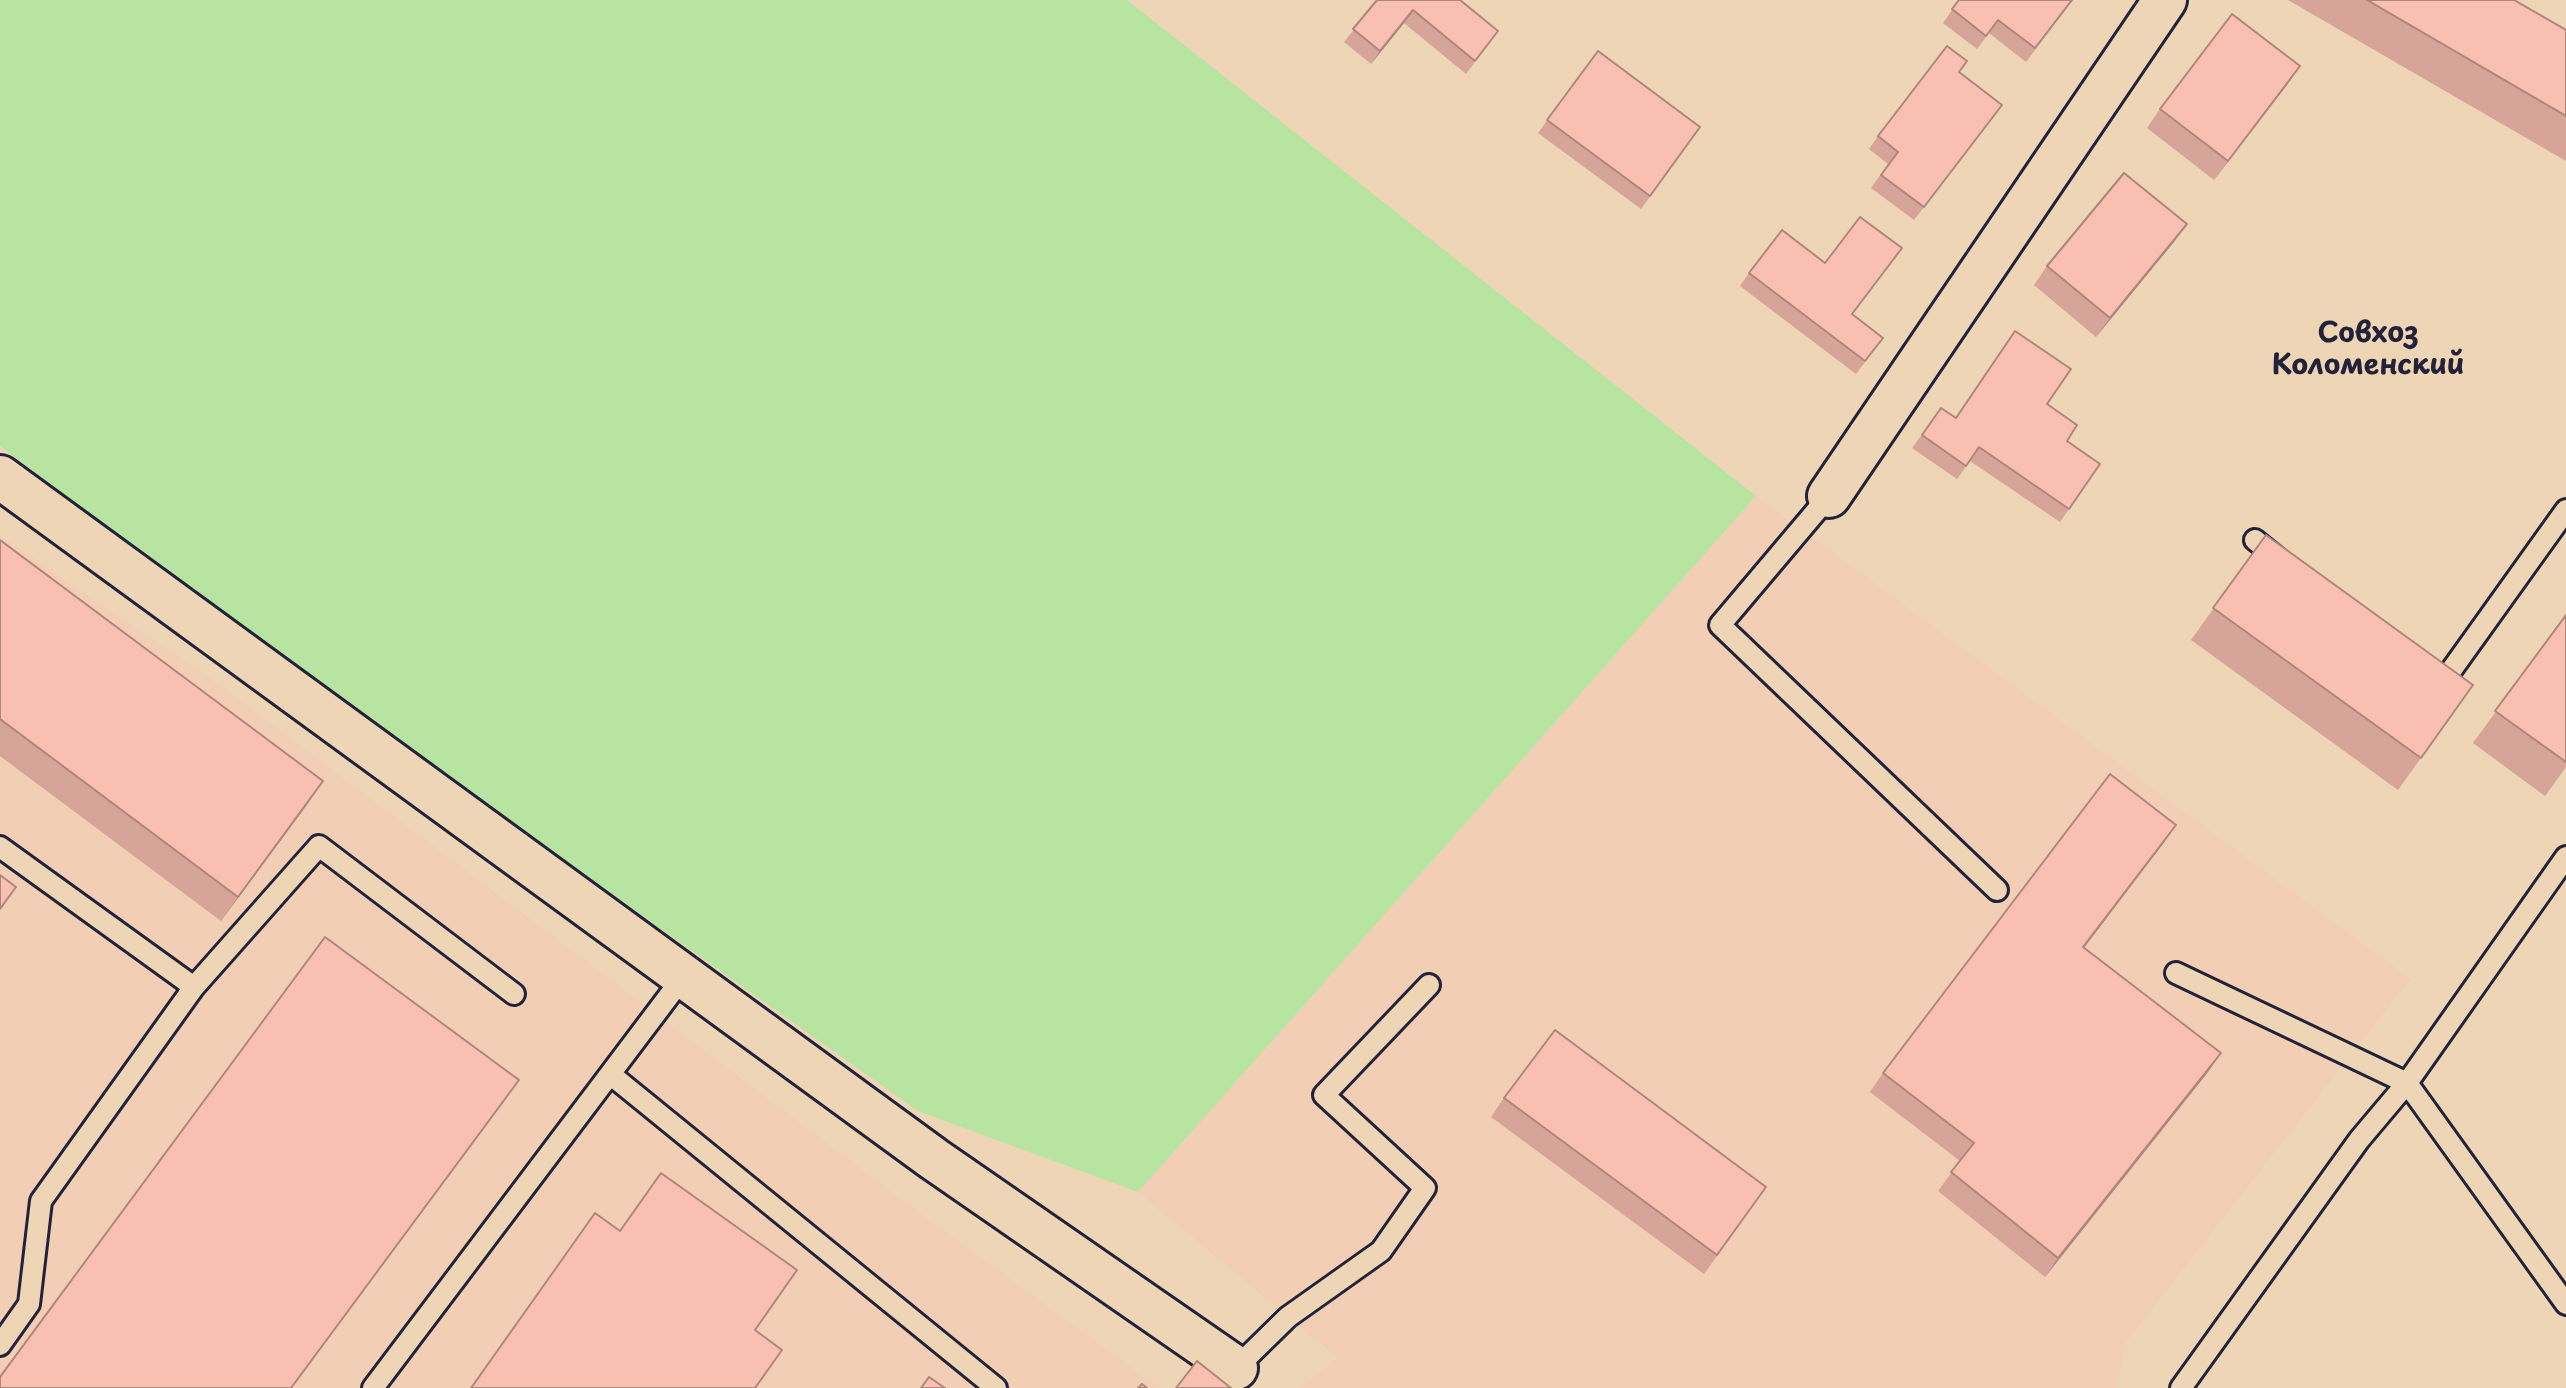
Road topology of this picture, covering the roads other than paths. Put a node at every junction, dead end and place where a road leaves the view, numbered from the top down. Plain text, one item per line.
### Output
1 (2165, 0) edge
2 (0, 477) edge
3 (1829, 496) joint
4 (2566, 510) edge
5 (2255, 540) dead end
6 (2292, 569) edge
7 (2415, 667) edge
8 (0, 847) edge
9 (2566, 857) edge
10 (1997, 890) dead end
11 (2176, 973) dead end
12 (684, 976) junction
13 (1429, 985) dead end
14 (194, 987) junction
15 (514, 994) dead end
16 (610, 1074) junction
17 (2407, 1083) junction
18 (2566, 1304) edge
19 (0, 1345) edge
20 (1236, 1368) joint
21 (373, 1388) edge
22 (996, 1388) edge
23 (2181, 1388) edge

1 - 3 street
2 - 12 street
3 - 10 lane
4 - 7 lane
5 - 6 lane
8 - 14 lane
9 - 17 lane
11 - 17 lane
12 - 16 lane
12 - 20 street
13 - 20 lane
14 - 15 lane
14 - 19 lane
16 - 21 lane
16 - 22 lane
17 - 18 lane
17 - 23 lane

